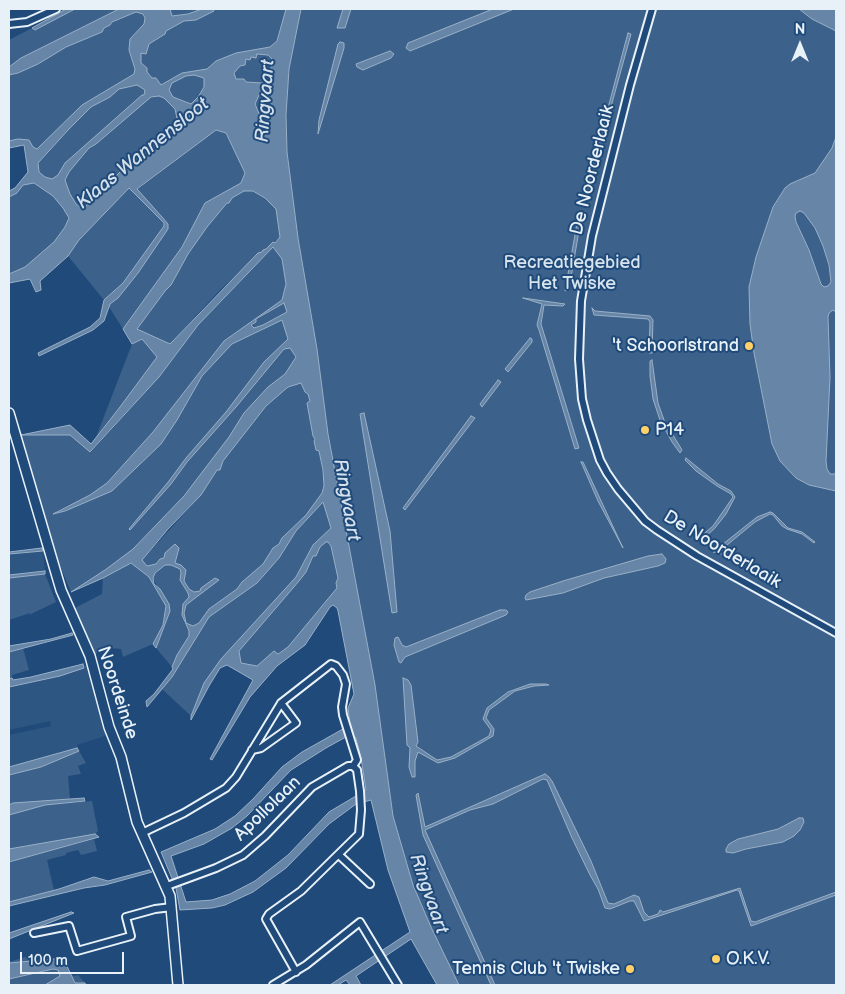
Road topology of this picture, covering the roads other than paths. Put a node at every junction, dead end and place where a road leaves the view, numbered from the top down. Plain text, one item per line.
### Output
1 (56, 9) edge
2 (652, 9) edge
3 (9, 24) edge
4 (9, 413) edge
5 (836, 633) edge
6 (281, 703) junction
7 (252, 750) junction
8 (353, 766) junction
9 (142, 833) junction
10 (339, 855) junction
11 (370, 884) dead end
12 (170, 885) junction
13 (172, 907) junction
14 (34, 933) dead end
15 (296, 972) junction
16 (178, 985) edge
17 (272, 985) edge
18 (398, 985) edge

1 - 3 street
2 - 5 street, De Noorderlaaik
4 - 9 street, Noordeinde
6 - 7 street
6 - 7 street
6 - 8 street
7 - 9 street
8 - 10 street
8 - 12 street, Apollolaan
9 - 12 street, Noordeinde
10 - 11 street
10 - 15 street
12 - 13 street, Noordeinde
13 - 14 street
13 - 16 street, Noordeinde
15 - 17 street
15 - 18 street

